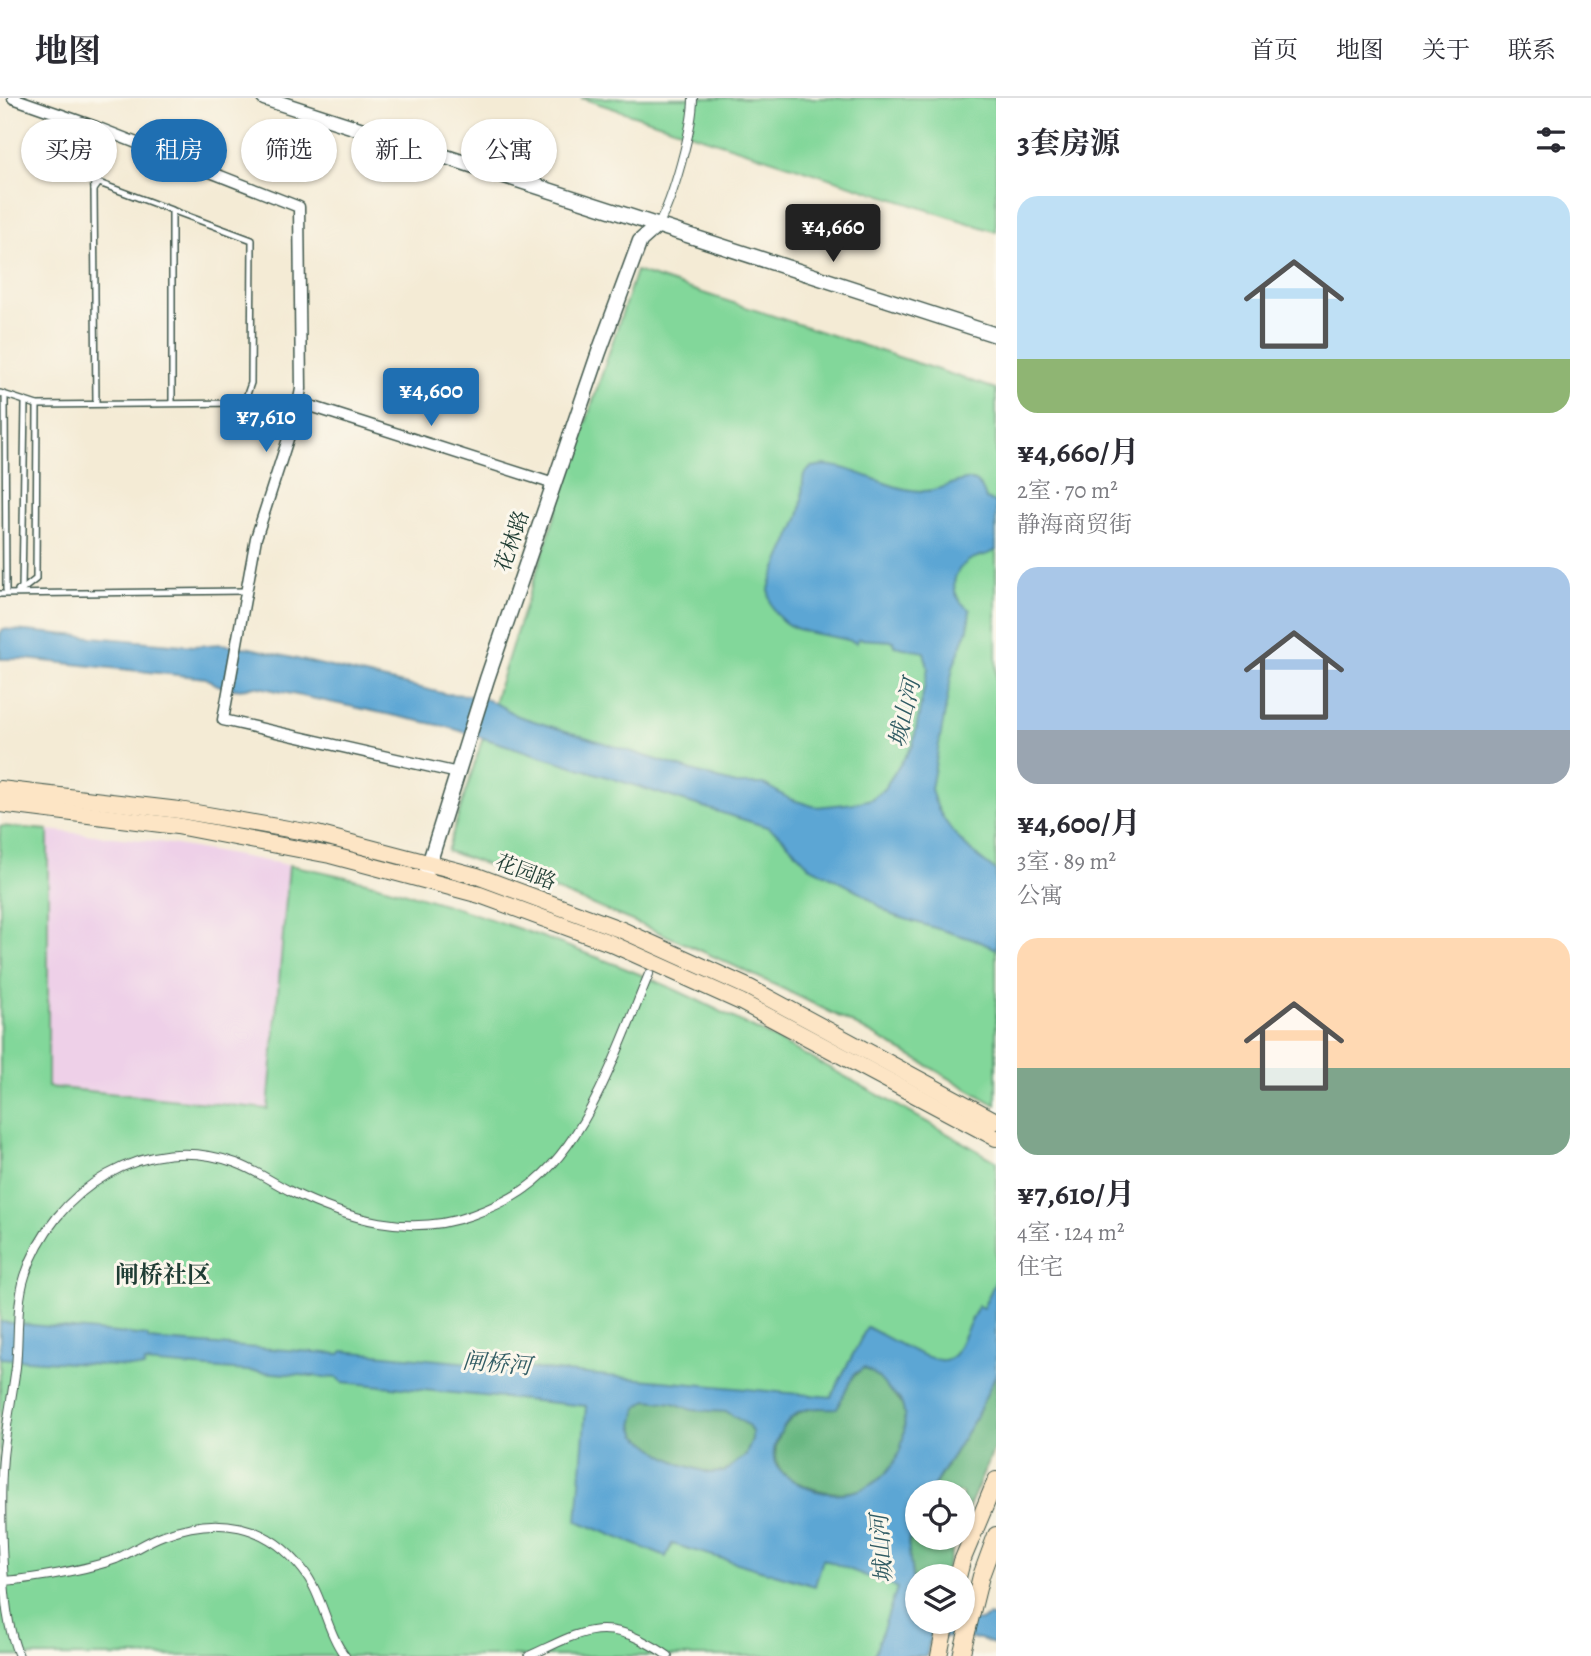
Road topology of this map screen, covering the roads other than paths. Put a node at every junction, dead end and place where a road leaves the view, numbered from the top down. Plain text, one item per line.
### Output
1 (13, 98) edge
2 (264, 98) edge
3 (693, 98) edge
4 (73, 119) edge
5 (117, 135) edge
6 (93, 182) edge
7 (94, 190) junction
8 (172, 210) junction
9 (658, 225) junction
10 (996, 335) edge
11 (2, 395) edge
12 (25, 402) junction
13 (298, 402) junction
14 (172, 403) junction
15 (96, 404) junction
16 (37, 405) junction
17 (554, 484) junction
18 (22, 590) junction
19 (246, 591) junction
20 (2, 592) edge
21 (458, 773) junction
22 (0, 789) edge
23 (0, 804) edge
24 (429, 863) junction
25 (424, 880) junction
26 (649, 974) dead end
27 (996, 1121) edge
28 (996, 1139) edge
29 (996, 1480) edge
30 (996, 1535) edge
31 (960, 1564) edge
32 (2, 1581) edge
33 (962, 1649) edge
34 (19, 1656) edge
35 (345, 1656) edge
36 (529, 1656) edge
37 (668, 1656) edge

1 - 4 street
2 - 9 street
3 - 9 street
5 - 13 street
6 - 7 lane
7 - 8 lane
7 - 15 lane
8 - 14 lane
8 - 14 lane
9 - 10 street
9 - 17 street, 花林路
11 - 12 lane
11 - 20 lane
12 - 16 lane
12 - 18 lane
13 - 17 street
13 - 19 street
14 - 15 lane
15 - 16 lane
16 - 18 lane
17 - 21 street, 花林路
18 - 20 lane
19 - 20 lane
19 - 21 street
21 - 24 street, 花林路
22 - 24 main road, 花园路
23 - 25 main road, 花园路
24 - 25 street, 花林路
24 - 27 main road, 花园路
25 - 28 main road, 花园路
26 - 32 street
29 - 31 main road
30 - 33 main road
32 - 34 street
32 - 35 street
36 - 37 street

